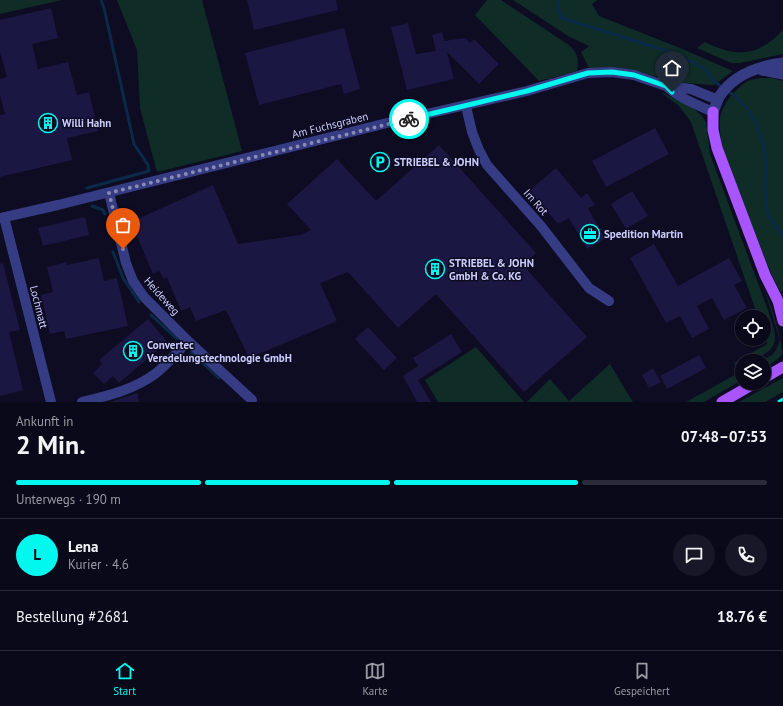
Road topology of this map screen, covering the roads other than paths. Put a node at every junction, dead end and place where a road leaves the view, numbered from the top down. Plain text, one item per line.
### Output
1 (783, 63) edge
2 (756, 69) junction
3 (783, 74) edge
4 (666, 86) junction
5 (719, 98) junction
6 (466, 106) junction
7 (713, 112) junction
8 (109, 193) junction
9 (2, 218) edge
10 (609, 302) dead end
11 (780, 304) edge
12 (783, 321) edge
13 (188, 341) junction
14 (783, 367) edge
15 (771, 374) edge
16 (743, 390) edge
17 (252, 400) dead end
18 (51, 402) edge
19 (82, 402) edge
20 (722, 402) edge

1 - 2 street
2 - 3 street
2 - 5 street
4 - 5 street, Am Fuchsgraben
4 - 6 street, Am Fuchsgraben
4 - 7 street, Am Fuchsgraben
5 - 7 street
6 - 8 street, Am Fuchsgraben
6 - 10 street, Im Rot
7 - 11 main road
8 - 9 street, Am Fuchsgraben
8 - 13 street, Heideweg
9 - 18 street, Lochmatt
11 - 12 main road
13 - 17 street, Heideweg
13 - 19 street
14 - 15 main road
16 - 20 main road

